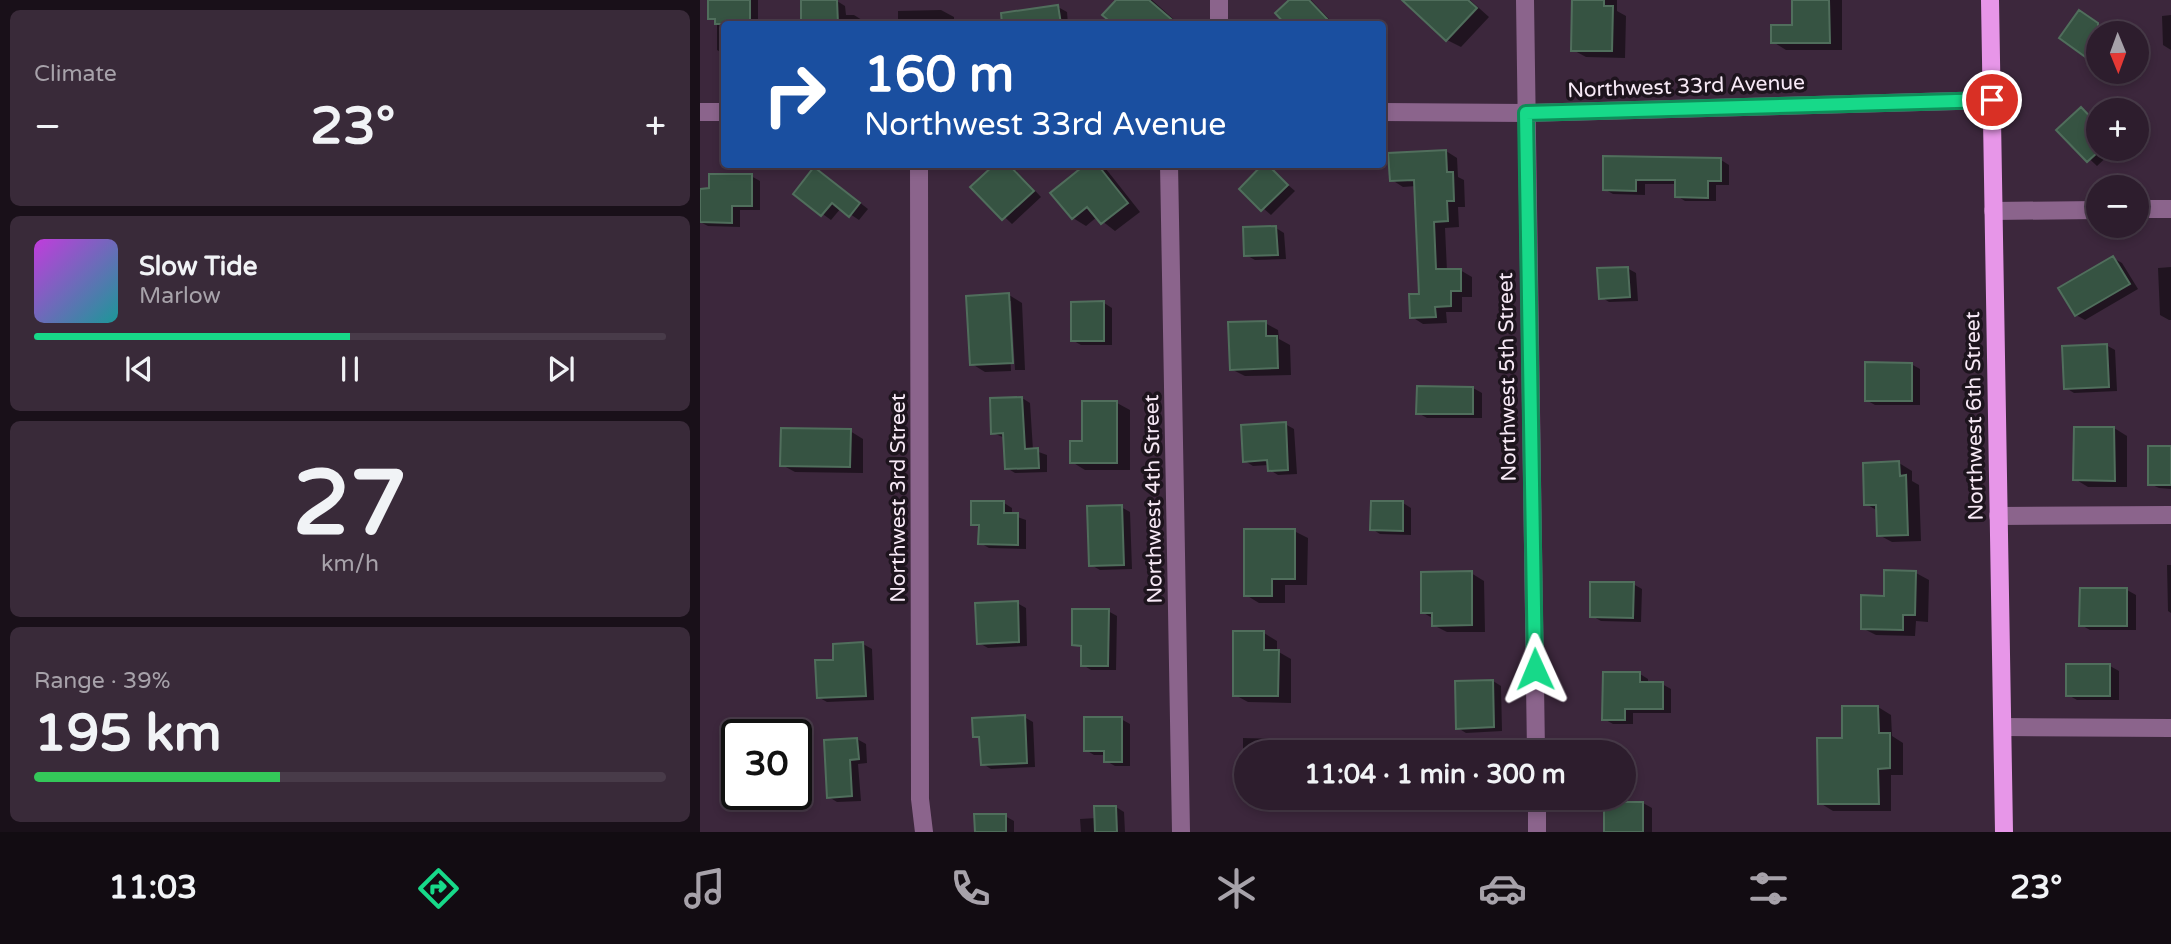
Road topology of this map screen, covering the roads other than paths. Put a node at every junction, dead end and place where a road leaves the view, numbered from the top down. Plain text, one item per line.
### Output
1 (1219, 0) edge
2 (1525, 0) edge
3 (1990, 0) edge
4 (1219, 21) edge
5 (1992, 100) junction
6 (700, 112) edge
7 (721, 112) edge
8 (1386, 112) edge
9 (1526, 113) junction
10 (919, 168) edge
11 (1169, 168) edge
12 (2149, 209) edge
13 (2171, 209) edge
14 (2086, 210) edge
15 (1993, 211) junction
16 (2171, 515) edge
17 (1998, 516) junction
18 (2003, 727) junction
19 (2171, 729) edge
20 (1536, 740) edge
21 (1537, 810) edge
22 (923, 832) edge
23 (1181, 832) edge
24 (1537, 832) edge
25 (2004, 832) edge

1 - 4 street
2 - 9 street, Northwest 5th Street
3 - 5 main road, Northwest 6th Street
5 - 9 street, Northwest 33rd Avenue
5 - 15 main road, Northwest 6th Street
6 - 7 street
8 - 9 street, Northwest 33rd Avenue
9 - 20 street, Northwest 5th Street
10 - 22 street, Northwest 3rd Street
11 - 23 street, Northwest 4th Street
12 - 13 street
14 - 15 street
15 - 17 main road, Northwest 6th Street
16 - 17 street
17 - 18 main road, Northwest 6th Street
18 - 19 street
18 - 25 main road, Northwest 6th Street
21 - 24 street

